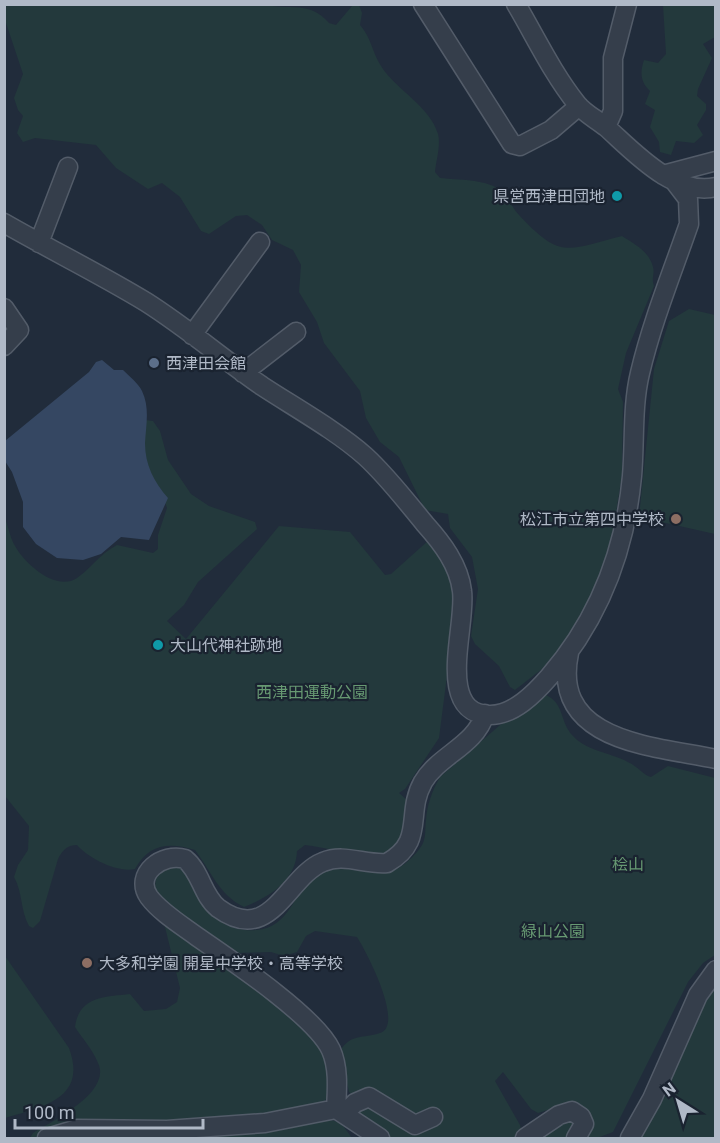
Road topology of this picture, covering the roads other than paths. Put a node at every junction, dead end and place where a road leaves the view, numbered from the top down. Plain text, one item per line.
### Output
1 (423, 4) edge
2 (516, 4) edge
3 (627, 4) edge
4 (579, 106) junction
5 (606, 127) junction
6 (716, 161) edge
7 (68, 167) dead end
8 (669, 178) junction
9 (716, 187) edge
10 (4, 223) edge
11 (39, 243) junction
12 (260, 243) dead end
13 (4, 308) edge
14 (296, 332) dead end
15 (192, 335) junction
16 (4, 346) edge
17 (243, 373) junction
18 (570, 651) junction
19 (485, 714) junction
20 (716, 759) edge
21 (716, 970) edge
22 (340, 1112) junction
23 (433, 1118) dead end
24 (47, 1138) edge
25 (380, 1138) edge
26 (525, 1138) edge
27 (576, 1138) edge
28 (630, 1138) edge

1 - 4 street
2 - 4 street
3 - 5 street
4 - 5 street
5 - 8 street
6 - 8 street
7 - 11 street
8 - 9 street
8 - 18 street
10 - 11 street
11 - 15 street
12 - 15 street
13 - 16 street
14 - 17 street
15 - 17 street
17 - 19 street
18 - 19 street
18 - 20 street
19 - 22 street
21 - 28 street
22 - 23 street
22 - 24 street
22 - 25 street
26 - 27 street

